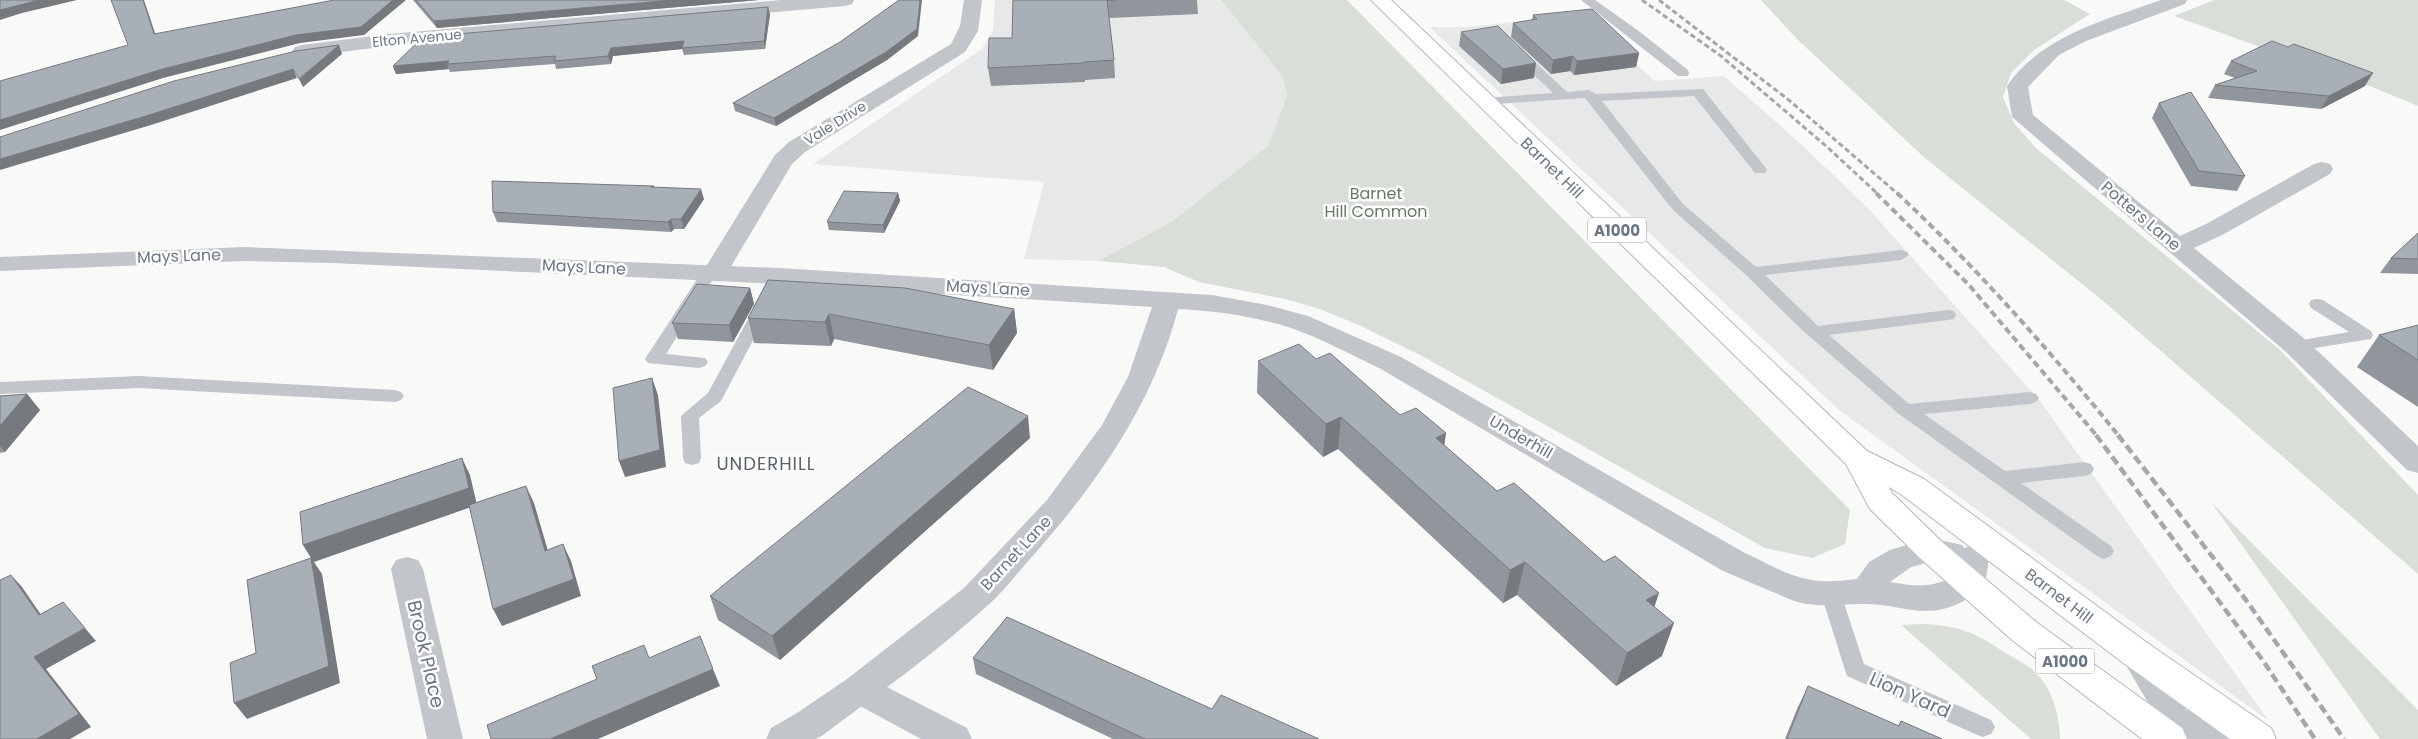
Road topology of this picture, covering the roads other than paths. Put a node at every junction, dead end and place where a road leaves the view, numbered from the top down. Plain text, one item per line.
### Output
1 (845, 0) edge
2 (973, 0) edge
3 (1380, 0) edge
4 (1587, 0) edge
5 (2178, 0) edge
6 (1509, 45) edge
7 (282, 56) edge
8 (1683, 74) dead end
9 (1564, 96) junction
10 (1592, 98) junction
11 (1484, 102) junction
12 (2322, 169) dead end
13 (1760, 170) dead end
14 (2174, 244) junction
15 (1901, 255) dead end
16 (0, 264) edge
17 (1752, 272) junction
18 (712, 273) junction
19 (780, 276) junction
20 (1166, 300) junction
21 (2317, 304) dead end
22 (1948, 315) dead end
23 (1817, 331) junction
24 (2296, 346) junction
25 (699, 362) dead end
26 (0, 388) edge
27 (394, 396) dead end
28 (2030, 398) dead end
29 (1906, 410) junction
30 (692, 458) dead end
31 (1857, 458) junction
32 (2418, 463) edge
33 (2084, 469) dead end
34 (2003, 478) junction
35 (1932, 550) junction
36 (2104, 551) dead end
37 (1979, 562) junction
38 (407, 569) dead end
39 (1866, 591) junction
40 (1831, 594) junction
41 (2134, 652) junction
42 (860, 689) junction
43 (1983, 726) dead end
44 (2168, 734) edge
45 (445, 739) edge
46 (784, 739) edge
47 (954, 739) edge
48 (2237, 739) edge
49 (2258, 739) edge

1 - 7 street, Elton Avenue
2 - 18 street, Vale Drive
3 - 11 main road, Barnet Hill / A1000
4 - 8 lane
5 - 14 street, Potters Lane
6 - 9 lane
9 - 10 lane
9 - 11 lane
10 - 13 lane
10 - 17 lane
11 - 31 main road, Barnet Hill / A1000
12 - 14 street
14 - 24 street, Potters Lane
15 - 17 lane
16 - 18 street, Mays Lane
17 - 23 lane
18 - 19 street, Mays Lane
18 - 25 lane
19 - 20 street, Mays Lane
19 - 30 lane
20 - 40 street, Underhill
20 - 42 street, Barnet Lane
21 - 24 lane
22 - 23 lane
23 - 29 lane
24 - 32 street, Potters Lane
26 - 27 lane
28 - 29 lane
29 - 34 lane
31 - 35 main road, Barnet Hill / A1000
31 - 37 main road, Barnet Hill / A1000
33 - 34 lane
34 - 36 lane
35 - 37 main road, Barnet Hill / A1000
35 - 39 street
37 - 39 street, Underhill
37 - 41 main road, Barnet Hill / A1000
37 - 44 main road, Barnet Hill / A1000
38 - 45 street, Brook Place
39 - 40 street, Underhill
40 - 43 lane, Lion Yard
41 - 44 street
41 - 49 main road, Barnet Hill / A1000
42 - 46 street, Barnet Lane
42 - 47 street
44 - 48 street

